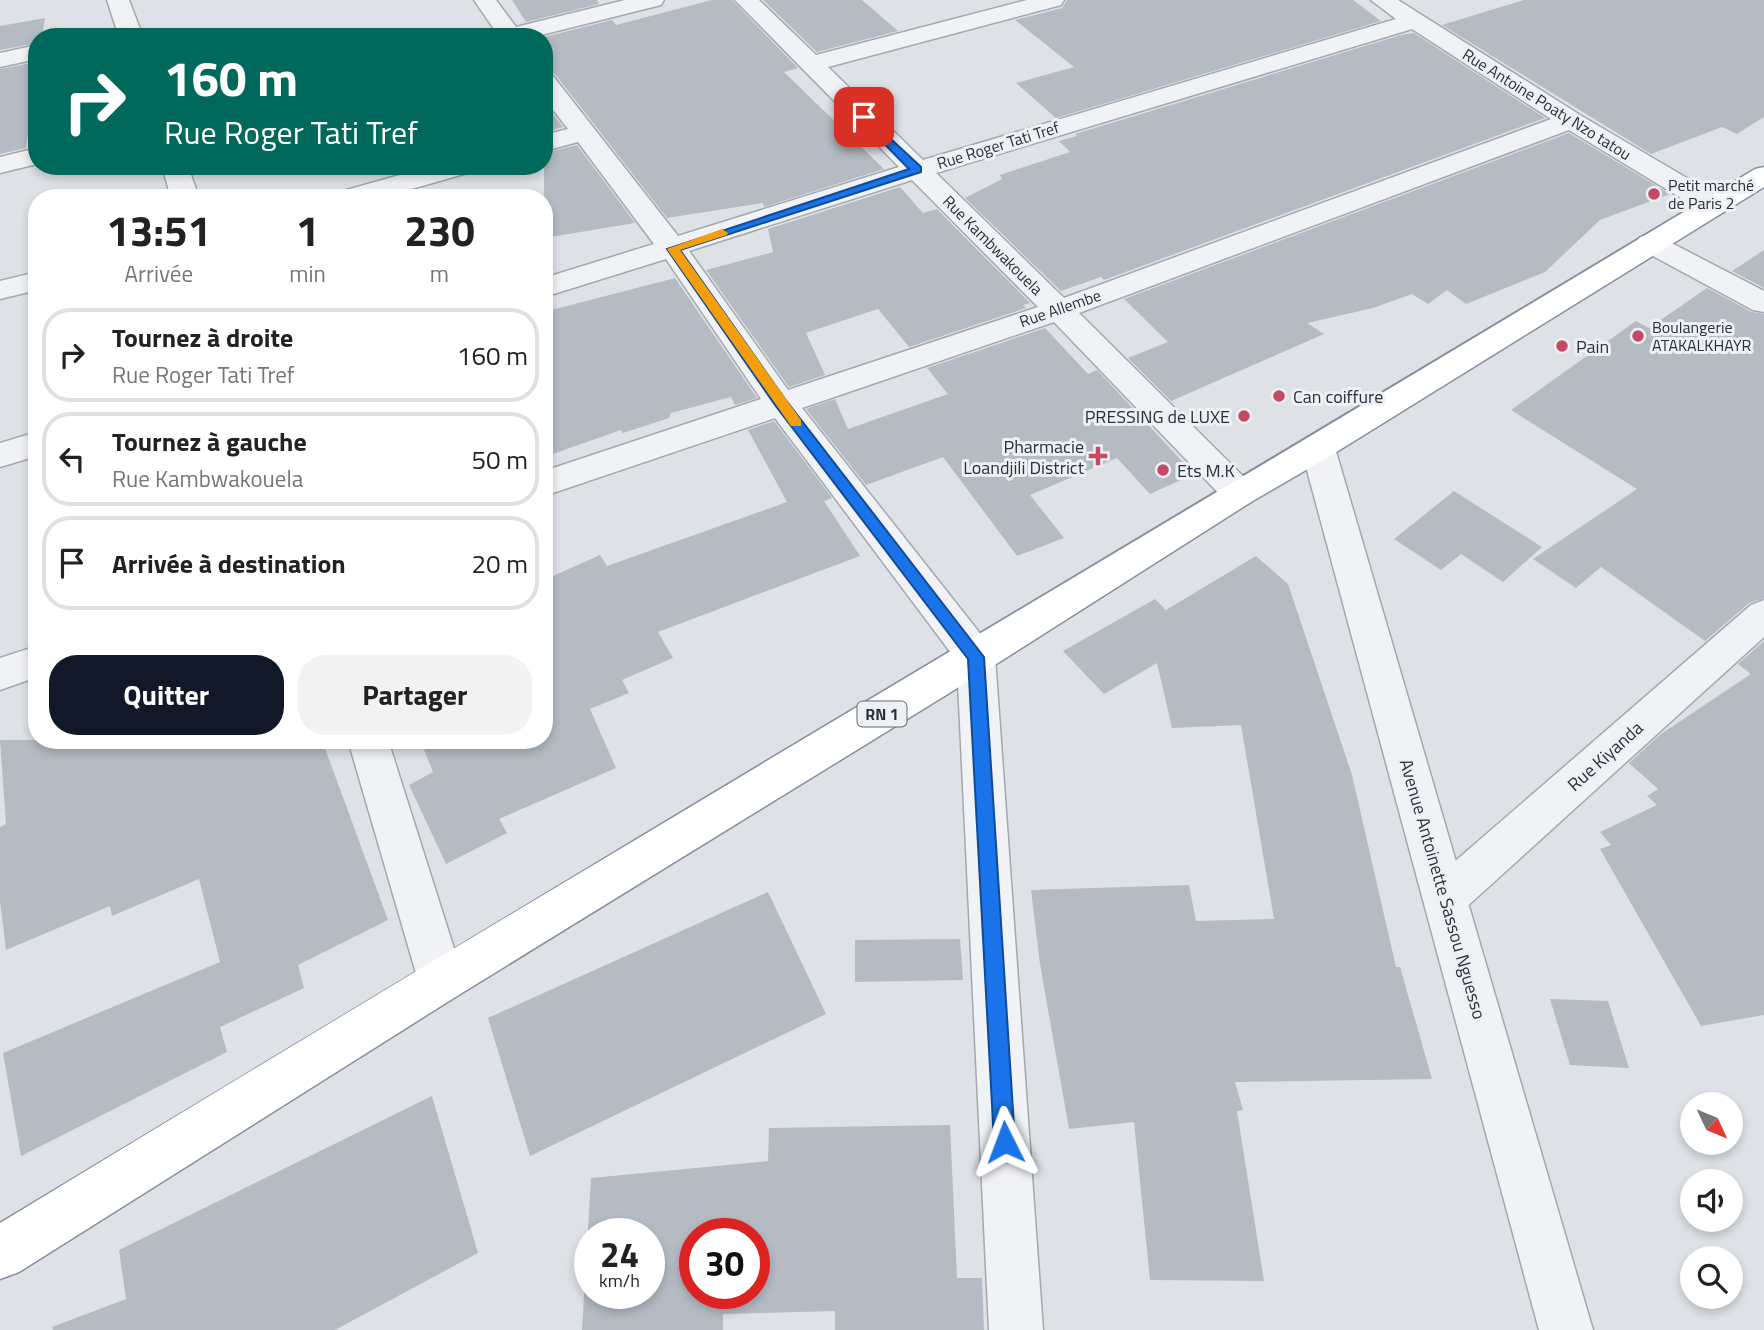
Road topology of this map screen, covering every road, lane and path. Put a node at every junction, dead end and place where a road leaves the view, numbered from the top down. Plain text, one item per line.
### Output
1 (118, 0) edge
2 (485, 0) edge
3 (653, 0) edge
4 (746, 0) edge
5 (1054, 0) edge
6 (1404, 9) edge
7 (122, 28) edge
8 (503, 28) edge
9 (540, 28) edge
10 (28, 54) edge
11 (0, 60) edge
12 (811, 64) junction
13 (553, 93) edge
14 (1571, 120) junction
15 (583, 133) junction
16 (553, 141) edge
17 (28, 158) edge
18 (0, 165) edge
19 (917, 170) junction
20 (430, 175) edge
21 (1764, 175) edge
22 (381, 189) edge
23 (1714, 206) junction
24 (1650, 243) junction
25 (673, 249) junction
26 (28, 283) edge
27 (553, 285) edge
28 (0, 290) edge
29 (1764, 303) edge
30 (1059, 310) junction
31 (780, 402) junction
32 (28, 447) edge
33 (1318, 449) junction
34 (0, 455) edge
35 (553, 481) edge
36 (1239, 493) junction
37 (1764, 615) edge
38 (976, 657) junction
39 (28, 665) edge
40 (0, 674) edge
41 (371, 749) edge
42 (1446, 897) junction
43 (441, 979) junction
44 (0, 1253) edge
45 (1016, 1330) edge
46 (1566, 1330) edge

1 - 7 street
2 - 8 street
3 - 9 street
4 - 12 street, Rue Kambwakouela
5 - 12 street
6 - 14 street, Rue Antoine Poaty Nzo tatou
6 - 19 street, Rue Roger Tati Tref
10 - 11 street
12 - 19 street, Rue Kambwakouela
13 - 15 street
14 - 23 street, Rue Antoine Poaty Nzo tatou
14 - 30 street, Rue Allembe
15 - 16 street
15 - 25 street
17 - 18 street
19 - 25 street, Rue Roger Tati Tref
19 - 30 street, Rue Kambwakouela
20 - 22 street
21 - 23 highway, RN 1
23 - 24 highway, RN 1
24 - 29 street
24 - 33 highway, RN 1
25 - 27 street, Rue Roger Tati Tref
25 - 31 street
26 - 28 street
30 - 31 street, Rue Allembe
30 - 36 street, Rue Kambwakouela
31 - 35 street, Rue Allembe
31 - 38 street
32 - 34 street
33 - 36 highway, RN 1
33 - 42 street, Avenue Antoinette Sassou Nguesso
36 - 38 highway, RN 1
37 - 42 street, Rue Kiyanda
38 - 43 highway, RN 1
38 - 45 street
39 - 40 street
41 - 43 street
42 - 46 street, Avenue Antoinette Sassou Nguesso
43 - 44 highway, RN 1

